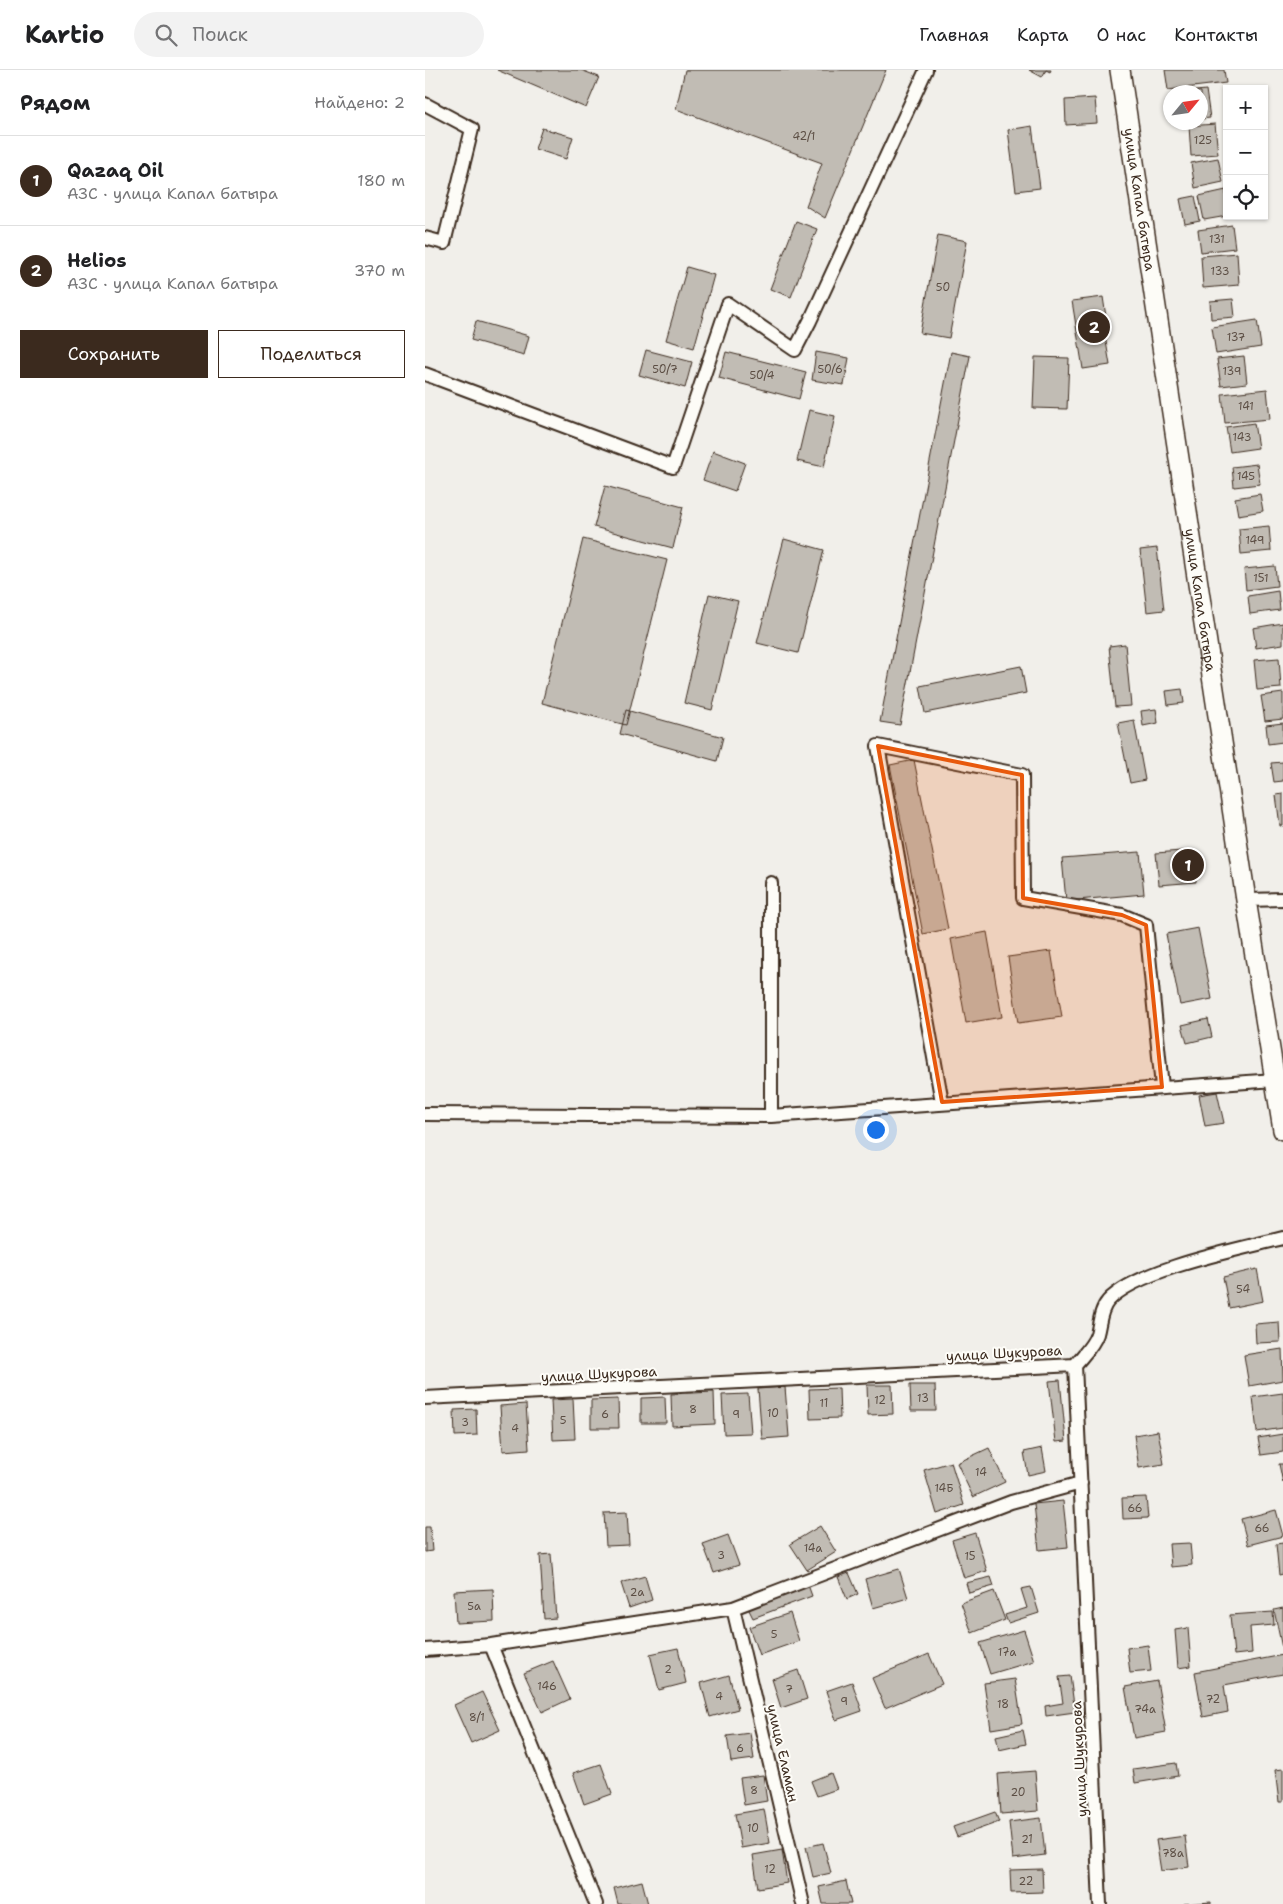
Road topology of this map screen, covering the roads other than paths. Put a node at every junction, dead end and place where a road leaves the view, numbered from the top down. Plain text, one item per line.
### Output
1 (926, 70) edge
2 (1120, 70) edge
3 (425, 104) edge
4 (425, 238) edge
5 (425, 374) edge
6 (771, 883) dead end
7 (1283, 898) edge
8 (1246, 900) junction
9 (1275, 1080) junction
10 (1162, 1087) junction
11 (943, 1102) junction
12 (425, 1114) edge
13 (771, 1116) junction
14 (1283, 1130) edge
15 (1283, 1238) edge
16 (1075, 1365) junction
17 (425, 1398) edge
18 (1081, 1483) junction
19 (733, 1608) junction
20 (491, 1645) junction
21 (425, 1650) edge
22 (597, 1904) edge
23 (803, 1904) edge
24 (1100, 1904) edge

1 - 5 street
2 - 8 main road, улица Капал батыра
3 - 4 street
6 - 13 street
7 - 8 street
8 - 9 main road, улица Капал батыра
9 - 10 street
9 - 14 main road, улица Капал батыра
10 - 11 street
10 - 11 street
11 - 13 street
12 - 13 street
15 - 16 street
16 - 17 street, улица Шукурова
16 - 18 street, улица Шукурова
18 - 19 street
18 - 24 street, улица Шукурова
19 - 20 street
19 - 23 street, улица Еламан
20 - 21 street
20 - 22 street

